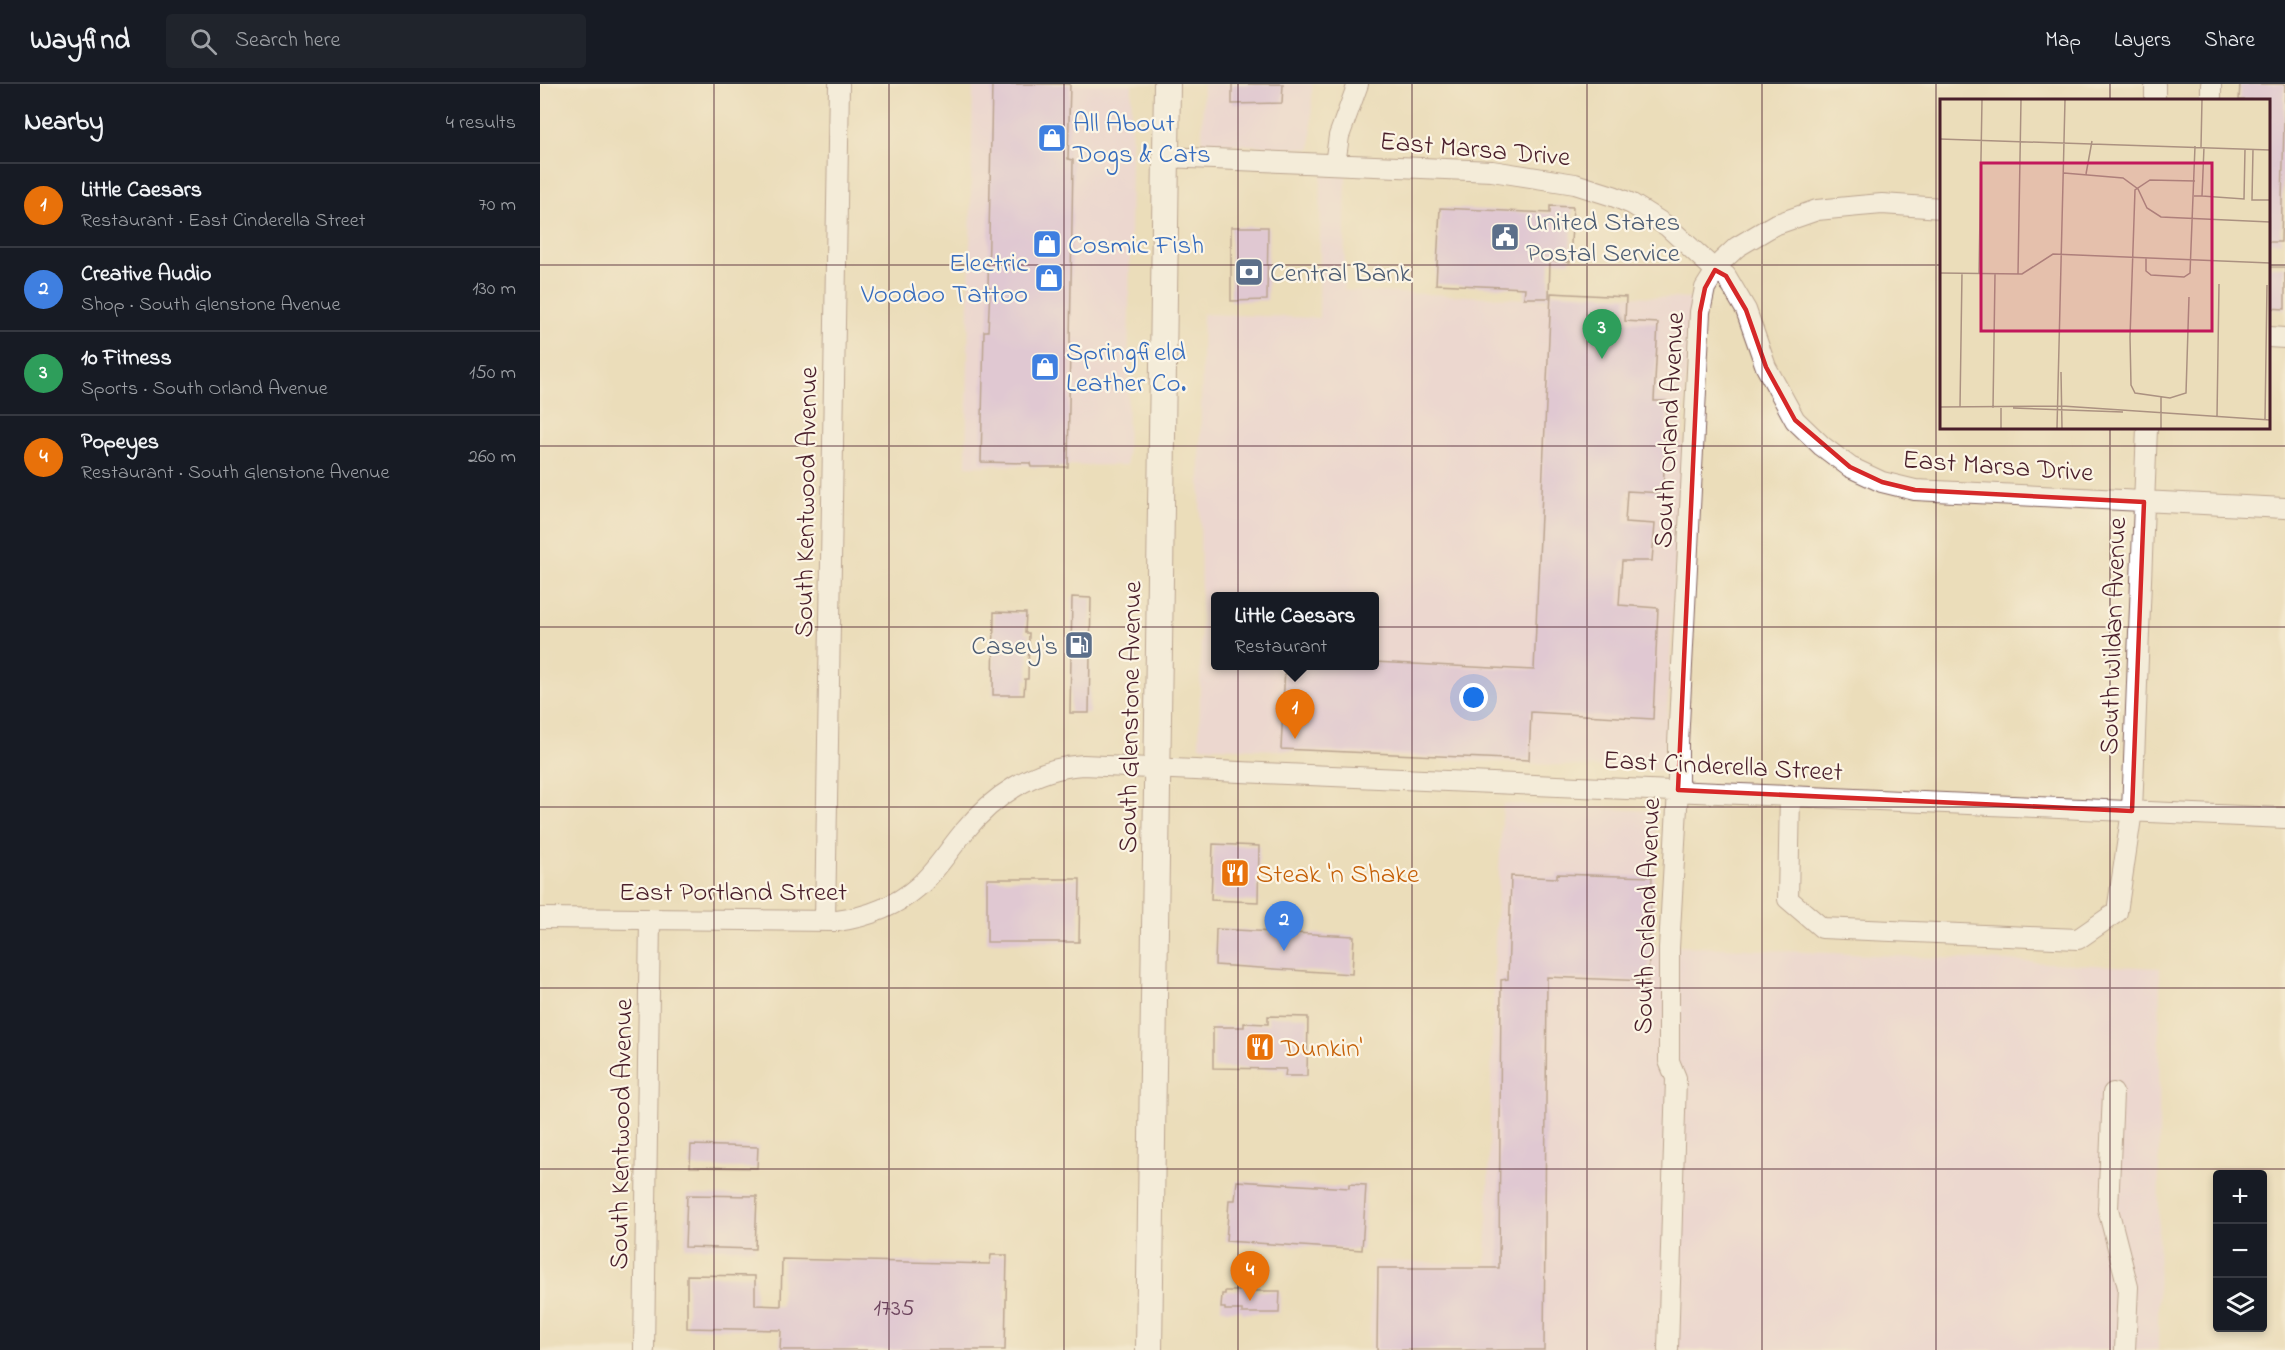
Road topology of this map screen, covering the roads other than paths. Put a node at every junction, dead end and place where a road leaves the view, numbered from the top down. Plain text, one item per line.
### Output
1 (839, 84) edge
2 (1167, 84) edge
3 (1358, 84) edge
4 (1166, 157) junction
5 (1335, 164) junction
6 (1940, 208) edge
7 (1715, 270) junction
8 (2147, 429) edge
9 (2144, 501) junction
10 (2285, 508) edge
11 (1158, 767) junction
12 (1678, 790) junction
13 (1790, 795) junction
14 (2132, 811) junction
15 (2285, 818) edge
16 (540, 918) edge
17 (650, 919) junction
18 (825, 921) junction
19 (2114, 1094) dead end
20 (644, 1350) edge
21 (1149, 1350) edge
22 (1668, 1350) edge
23 (2125, 1350) edge

1 - 18 street, South Kentwood Avenue
2 - 4 main road, South Glenstone Avenue
3 - 5 street
4 - 5 street, East Marsa Drive
4 - 11 main road, South Glenstone Avenue
5 - 7 street, East Marsa Drive
6 - 7 street
7 - 9 street, East Marsa Drive
7 - 12 street, South Orland Avenue
8 - 9 street, South Wildan Avenue
9 - 10 street, East Marsa Drive
9 - 14 street, South Wildan Avenue
11 - 12 street, East Cinderella Street
11 - 18 street, East Portland Street
11 - 21 main road, South Glenstone Avenue
12 - 13 street, East Cinderella Street
12 - 22 street, South Orland Avenue
13 - 14 street, East Cinderella Street
13 - 14 street, South Wildan Avenue
14 - 15 street, East Cinderella Street
16 - 17 street, East Portland Street
17 - 18 street, East Portland Street
17 - 20 street, South Kentwood Avenue
19 - 23 street

